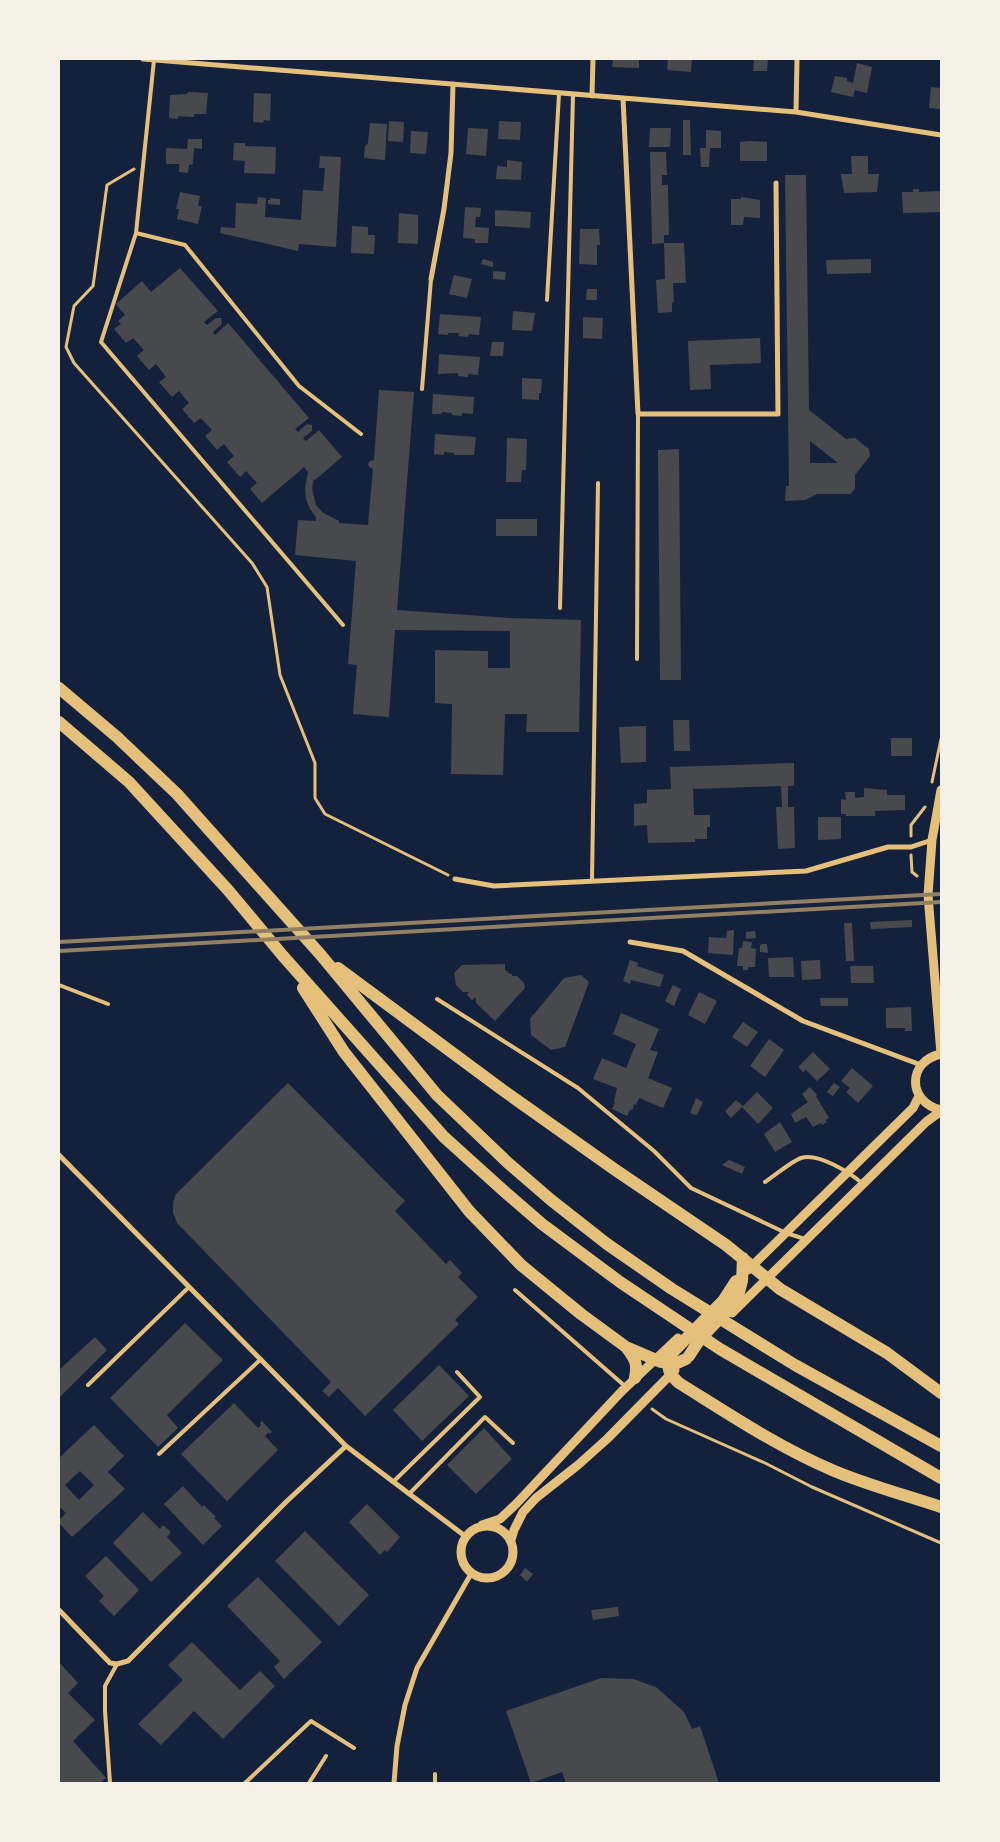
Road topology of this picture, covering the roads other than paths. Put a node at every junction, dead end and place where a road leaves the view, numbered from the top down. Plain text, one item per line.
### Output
1 (144, 59) edge
2 (593, 59) edge
3 (796, 59) edge
4 (154, 60) edge
5 (453, 84) junction
6 (559, 94) junction
7 (573, 95) junction
8 (592, 96) junction
9 (623, 98) junction
10 (796, 112) junction
11 (941, 135) edge
12 (776, 183) dead end
13 (136, 233) junction
14 (430, 279) joint
15 (547, 300) dead end
16 (422, 389) dead end
17 (638, 414) junction
18 (360, 434) dead end
19 (598, 483) dead end
20 (560, 608) dead end
21 (343, 625) dead end
22 (637, 659) dead end
23 (59, 688) edge
24 (59, 722) edge
25 (941, 794) edge
26 (941, 834) edge
27 (932, 840) junction
28 (455, 879) road end
29 (592, 881) junction
30 (630, 942) dead end
31 (320, 954) junction
32 (283, 956) junction
33 (59, 985) edge
34 (436, 999) dead end
35 (108, 1004) dead end
36 (941, 1054) edge
37 (921, 1065) junction
38 (919, 1096) junction
39 (941, 1111) edge
40 (59, 1155) edge
41 (849, 1172) junction
42 (765, 1182) dead end
43 (864, 1184) junction
44 (786, 1233) junction
45 (809, 1239) junction
46 (748, 1262) junction
47 (739, 1278) junction
48 (768, 1279) junction
49 (189, 1288) junction
50 (515, 1290) dead end
51 (626, 1347) junction
52 (687, 1358) junction
53 (261, 1359) junction
54 (655, 1361) junction
55 (669, 1369) junction
56 (457, 1372) dead end
57 (631, 1383) junction
58 (88, 1384) dead end
59 (941, 1393) edge
60 (513, 1443) dead end
61 (346, 1446) junction
62 (941, 1446) edge
63 (159, 1454) dead end
64 (941, 1478) edge
65 (393, 1482) junction
66 (409, 1494) junction
67 (941, 1508) edge
68 (482, 1525) junction
69 (465, 1536) junction
70 (511, 1540) junction
71 (471, 1574) junction
72 (59, 1610) edge
73 (117, 1664) junction
74 (354, 1748) dead end
75 (326, 1756) dead end
76 (435, 1774) dead end
77 (110, 1783) edge
78 (244, 1783) edge
79 (309, 1783) edge
80 (394, 1783) edge
81 (435, 1783) edge

1 - 4 street
2 - 8 street
3 - 10 street
4 - 5 street
4 - 13 lane
5 - 6 street
5 - 14 street
6 - 7 street
6 - 15 lane
7 - 8 street
7 - 20 lane
8 - 9 street
9 - 10 street
9 - 17 street
10 - 11 street
12 - 17 street
13 - 18 lane
13 - 21 lane
14 - 16 lane
17 - 22 lane
19 - 29 lane
23 - 31 main road
24 - 32 main road
25 - 27 street
26 - 27 street
27 - 29 street
27 - 36 street
28 - 29 street
30 - 37 street
31 - 46 main road
31 - 62 main road
32 - 51 main road
32 - 64 main road
33 - 35 lane
34 - 44 lane
36 - 37 street
37 - 38 street
38 - 39 street
38 - 41 street
39 - 43 street
40 - 49 street
41 - 42 lane
41 - 43 lane
41 - 44 street
43 - 45 street
44 - 45 lane
44 - 46 street
45 - 48 street
46 - 47 main road
46 - 48 main road
47 - 52 main road
47 - 54 street
47 - 55 main road
48 - 52 street
48 - 59 main road
49 - 53 street
49 - 58 lane
50 - 57 lane
51 - 54 main road
51 - 57 main road
52 - 55 main road
53 - 61 street
53 - 63 lane
54 - 55 main road
54 - 57 street
55 - 67 main road
55 - 70 street
56 - 65 lane
57 - 68 street
60 - 66 lane
61 - 65 street
61 - 73 street
65 - 66 street
66 - 69 street
68 - 69 street
68 - 70 street
69 - 71 street
70 - 71 street
71 - 80 street
72 - 73 street
73 - 77 lane
74 - 78 lane
75 - 79 lane
76 - 81 lane

